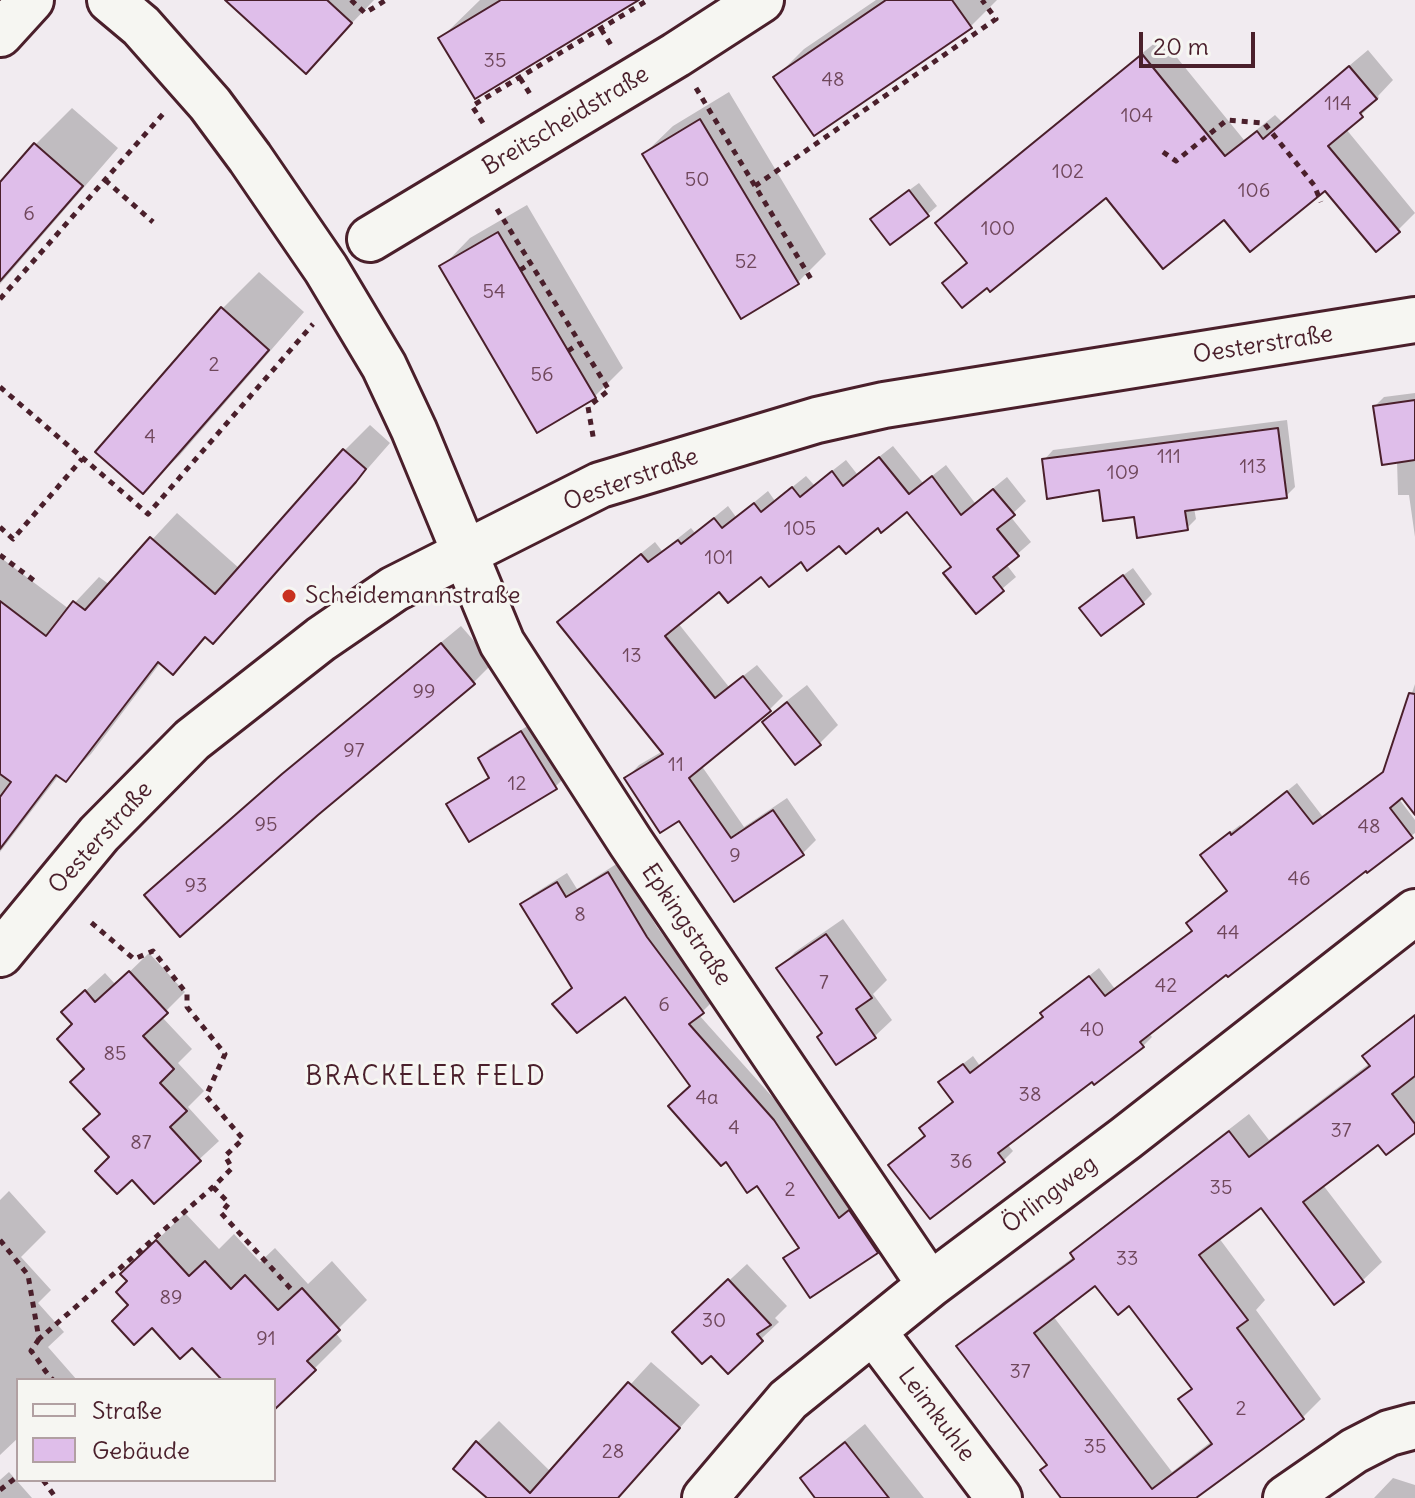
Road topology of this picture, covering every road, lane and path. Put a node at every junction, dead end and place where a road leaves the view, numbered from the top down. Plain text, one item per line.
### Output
1 (31, 0) edge
2 (110, 0) edge
3 (351, 0) edge
4 (386, 0) edge
5 (648, 0) edge
6 (761, 0) edge
7 (982, 0) edge
8 (0, 34) edge
9 (676, 55) junction
10 (167, 109) dead end
11 (1163, 152) dead end
12 (491, 166) junction
13 (105, 180) junction
14 (755, 186) junction
15 (1321, 202) dead end
16 (153, 222) dead end
17 (370, 239) dead end
18 (531, 263) junction
19 (520, 270) dead end
20 (811, 279) dead end
21 (0, 299) edge
22 (1415, 320) edge
23 (314, 323) dead end
24 (580, 343) junction
25 (568, 351) dead end
26 (1, 389) edge
27 (594, 442) dead end
28 (82, 459) junction
29 (0, 527) edge
30 (464, 553) junction
31 (0, 555) edge
32 (36, 582) dead end
33 (1415, 912) edge
34 (87, 919) dead end
35 (0, 954) edge
36 (213, 1187) junction
37 (0, 1240) edge
38 (930, 1285) junction
39 (291, 1289) dead end
40 (873, 1331) junction
41 (39, 1339) junction
42 (51, 1378) edge
43 (1415, 1426) edge
44 (16, 1478) edge
45 (0, 1490) edge
46 (705, 1498) edge
47 (999, 1498) edge
48 (1286, 1498) edge

1 - 8 street
2 - 30 street
3 - 4 path
5 - 12 path
6 - 9 street, Breitscheidstraße
7 - 14 path
9 - 12 street, Breitscheidstraße
9 - 14 path
10 - 13 path
11 - 15 path
12 - 17 street, Breitscheidstraße
12 - 18 path
13 - 16 path
13 - 21 path
14 - 20 path
18 - 19 path
18 - 24 path
22 - 30 street, Oesterstraße
23 - 28 path
24 - 25 path
24 - 27 path
26 - 28 path
28 - 29 path
30 - 35 street, Oesterstraße
30 - 38 street, Epkingstraße
31 - 32 path
33 - 38 street, Örlingweg
34 - 36 path, Oesterstraße
36 - 39 path
36 - 41 path, Oesterstraße
37 - 41 path
38 - 40 street, Örlingweg
40 - 46 street, Örlingweg
40 - 47 street, Leimkuhle
41 - 42 path
43 - 48 street
44 - 45 path

